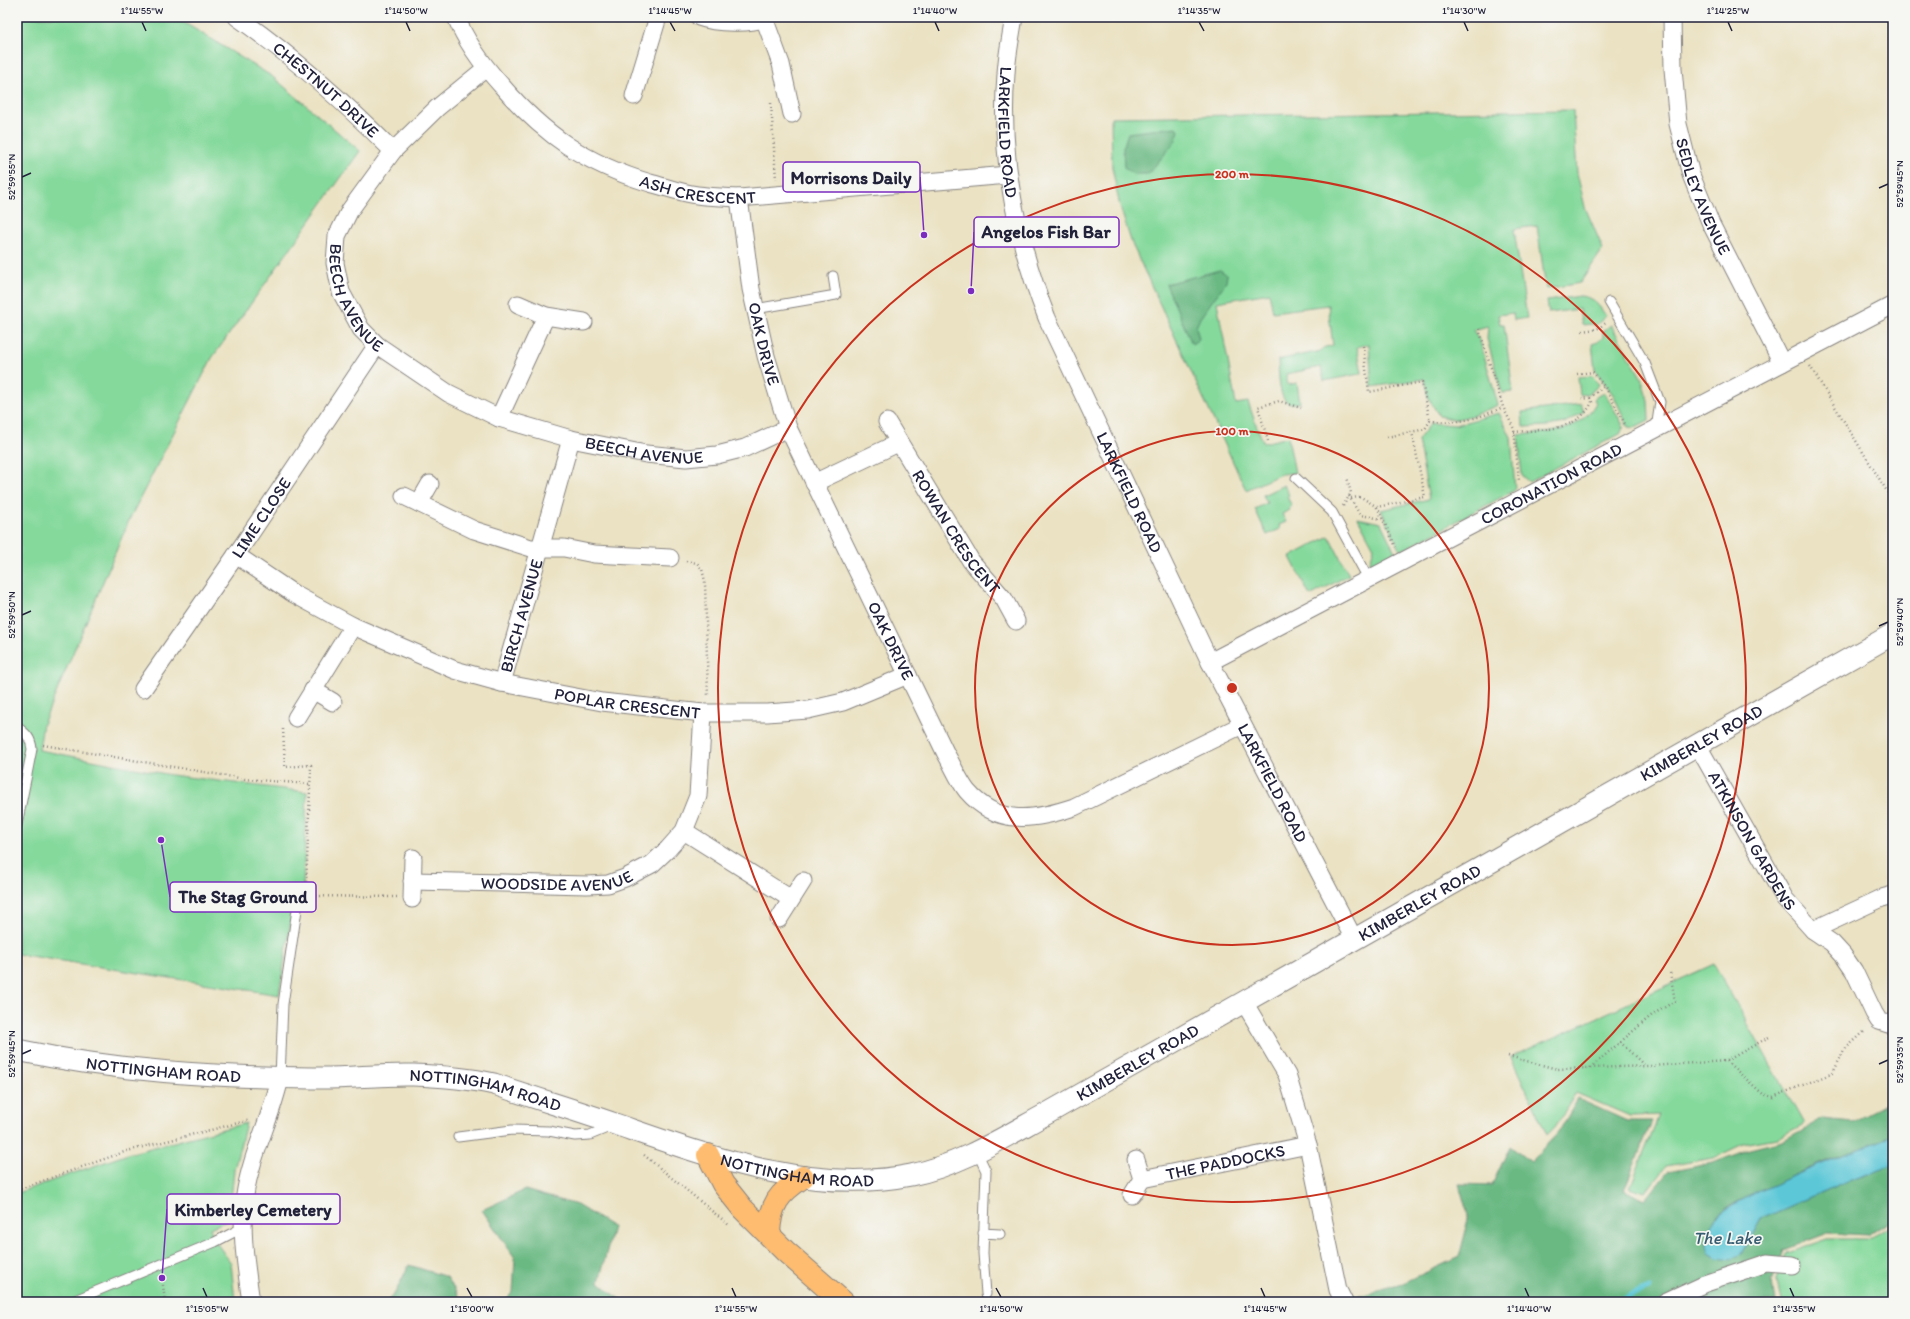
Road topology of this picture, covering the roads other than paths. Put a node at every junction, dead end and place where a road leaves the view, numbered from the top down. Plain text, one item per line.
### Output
1 (237, 17) edge
2 (456, 17) edge
3 (658, 17) edge
4 (699, 17) edge
5 (1014, 17) edge
6 (1672, 17) edge
7 (765, 18) edge
8 (486, 68) junction
9 (634, 96) dead end
10 (792, 114) dead end
11 (393, 151) junction
12 (1008, 175) junction
13 (739, 198) junction
14 (833, 276) dead end
15 (1609, 302) dead end
16 (518, 304) dead end
17 (1893, 305) edge
18 (756, 309) junction
19 (546, 316) junction
20 (584, 322) dead end
21 (377, 345) junction
22 (1782, 363) junction
23 (499, 418) junction
24 (887, 422) dead end
25 (788, 428) junction
26 (1656, 429) junction
27 (571, 439) junction
28 (898, 443) junction
29 (1296, 478) dead end
30 (814, 483) junction
31 (430, 484) dead end
32 (404, 496) dead end
33 (419, 503) junction
34 (540, 548) junction
35 (236, 555) junction
36 (670, 558) road end
37 (1369, 580) junction
38 (1016, 620) dead end
39 (353, 626) junction
40 (1893, 634) edge
41 (1210, 662) junction
42 (908, 675) junction
43 (502, 683) junction
44 (143, 689) dead end
45 (313, 690) junction
46 (333, 702) dead end
47 (706, 713) junction
48 (296, 718) road end
49 (1242, 726) junction
50 (17, 727) edge
51 (1698, 746) junction
52 (17, 825) edge
53 (684, 831) junction
54 (413, 858) dead end
55 (803, 881) dead end
56 (1893, 895) edge
57 (302, 896) road end
58 (791, 899) junction
59 (779, 919) dead end
60 (1814, 930) junction
61 (1354, 939) junction
62 (1244, 1002) junction
63 (1885, 1020) edge
64 (17, 1050) edge
65 (280, 1078) junction
66 (616, 1124) junction
67 (458, 1137) dead end
68 (1308, 1145) junction
69 (977, 1152) junction
70 (708, 1155) junction
71 (1136, 1160) dead end
72 (943, 1167) joint
73 (803, 1177) junction
74 (1142, 1179) junction
75 (1132, 1195) dead end
76 (242, 1228) junction
77 (983, 1233) junction
78 (769, 1234) junction
79 (1000, 1234) dead end
80 (1792, 1265) dead end
81 (986, 1294) dead end
82 (74, 1301) edge
83 (251, 1302) edge
84 (843, 1302) edge
85 (1344, 1302) edge
86 (1665, 1302) edge

1 - 11 street, CHESTNUT DRIVE
2 - 8 street, ASH CRESCENT
3 - 9 street
4 - 7 street
5 - 12 street, LARKFIELD ROAD
6 - 22 street, SEDLEY AVENUE
7 - 10 street
8 - 11 street, BEECH AVENUE
8 - 13 street, ASH CRESCENT
11 - 21 street, BEECH AVENUE
12 - 13 street, ASH CRESCENT
12 - 41 street, LARKFIELD ROAD
13 - 18 street, OAK DRIVE
14 - 18 lane
15 - 26 lane
16 - 19 street
17 - 22 street, CORONATION ROAD
18 - 25 street, OAK DRIVE
19 - 20 street
19 - 23 street
21 - 23 street, BEECH AVENUE
21 - 35 street, LIME CLOSE
22 - 26 street, CORONATION ROAD
23 - 27 street, BEECH AVENUE
24 - 28 street, ROWAN CRESCENT
25 - 27 street, BEECH AVENUE
25 - 30 street, OAK DRIVE
26 - 37 street, CORONATION ROAD
27 - 34 street, BIRCH AVENUE
28 - 30 street
28 - 38 street, ROWAN CRESCENT
29 - 37 lane
30 - 42 street, OAK DRIVE
31 - 33 street
32 - 33 street
33 - 34 street
34 - 36 street, BIRCH AVENUE
34 - 43 street, BIRCH AVENUE
35 - 39 street, POPLAR CRESCENT
35 - 44 street, LIME CLOSE
37 - 41 street, CORONATION ROAD
39 - 43 street, POPLAR CRESCENT
39 - 45 street
40 - 51 street, KIMBERLEY ROAD
41 - 49 street, LARKFIELD ROAD
42 - 47 street, POPLAR CRESCENT
42 - 49 street, OAK DRIVE
43 - 47 street, POPLAR CRESCENT
45 - 46 street
45 - 48 street
47 - 53 street, WOODSIDE AVENUE
49 - 61 street, LARKFIELD ROAD
50 - 52 lane
51 - 60 street, ATKINSON GARDENS
51 - 61 street, KIMBERLEY ROAD
53 - 54 street, WOODSIDE AVENUE
53 - 58 street
55 - 58 street
56 - 60 street
57 - 65 lane
58 - 59 street
60 - 63 street, ATKINSON GARDENS
61 - 62 street, KIMBERLEY ROAD
62 - 68 street, THE PADDOCKS
62 - 69 street, KIMBERLEY ROAD
64 - 65 street, NOTTINGHAM ROAD
65 - 66 street, NOTTINGHAM ROAD
65 - 76 street
66 - 67 lane
66 - 70 street, NOTTINGHAM ROAD
68 - 74 street, THE PADDOCKS
68 - 85 street, THE PADDOCKS
69 - 72 street, KIMBERLEY ROAD
69 - 77 lane
70 - 73 street, NOTTINGHAM ROAD
70 - 78 highway
71 - 74 street, THE PADDOCKS
72 - 73 street, NOTTINGHAM ROAD
73 - 78 highway
74 - 75 street, THE PADDOCKS
76 - 82 lane
76 - 83 street
77 - 79 lane
77 - 81 lane
78 - 84 highway
80 - 86 street

